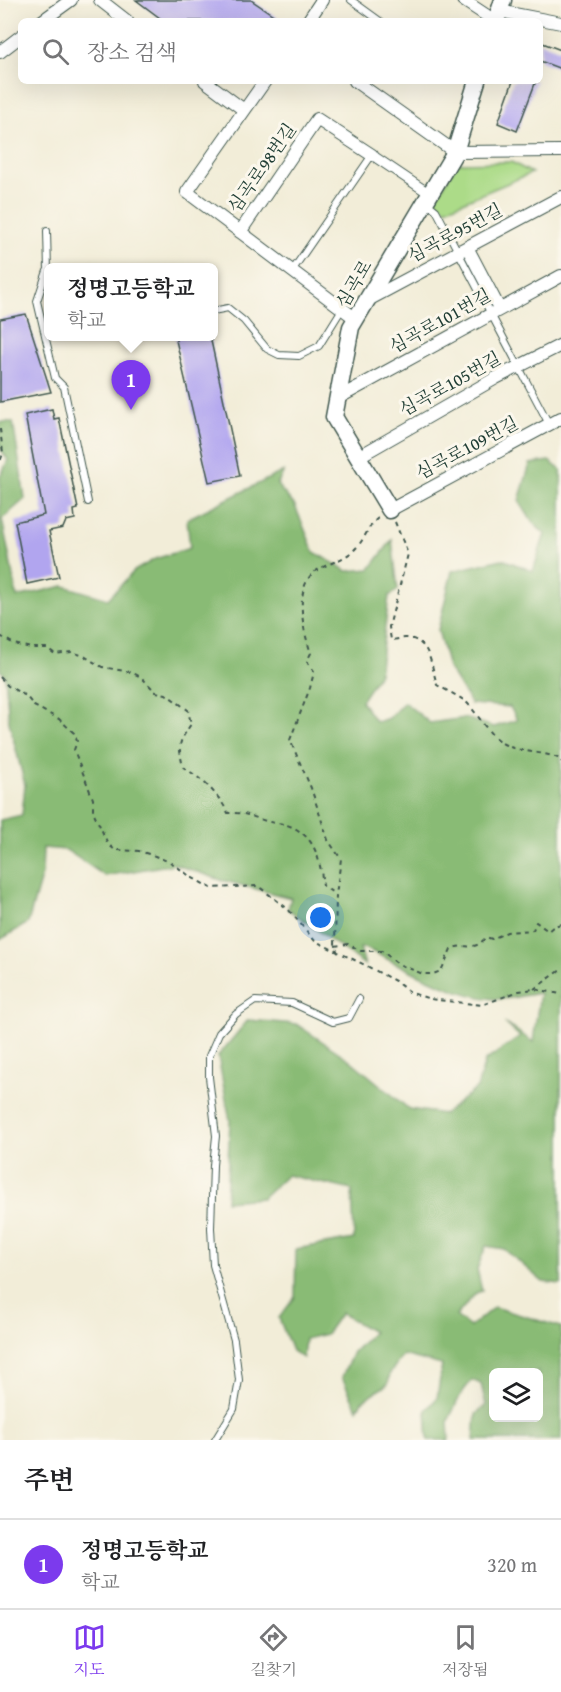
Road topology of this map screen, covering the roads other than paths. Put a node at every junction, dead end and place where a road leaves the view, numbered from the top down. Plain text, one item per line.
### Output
1 (71, 0) edge
2 (100, 0) edge
3 (322, 0) edge
4 (351, 0) edge
5 (463, 0) edge
6 (498, 13) edge
7 (46, 18) edge
8 (123, 18) edge
9 (310, 18) edge
10 (376, 18) edge
11 (530, 18) edge
12 (543, 20) edge
13 (561, 23) edge
14 (18, 38) edge
15 (0, 52) edge
16 (209, 84) edge
17 (263, 84) edge
18 (359, 84) edge
19 (474, 84) edge
20 (244, 110) junction
21 (561, 151) edge
22 (455, 152) junction
23 (372, 155) junction
24 (561, 197) edge
25 (428, 198) junction
26 (47, 231) dead end
27 (240, 232) junction
28 (462, 250) junction
29 (48, 263) edge
30 (292, 271) junction
31 (561, 276) edge
32 (44, 283) edge
33 (367, 300) junction
34 (218, 310) edge
35 (495, 311) junction
36 (349, 314) junction
37 (44, 328) edge
38 (47, 341) edge
39 (561, 345) edge
40 (518, 367) junction
41 (338, 398) junction
42 (561, 418) edge
43 (549, 424) junction
44 (358, 457) junction
45 (88, 502) dead end
46 (390, 510) joint
47 (359, 999) dead end
48 (215, 1440) edge

1 - 7 street
2 - 8 street
3 - 9 street
4 - 10 lane
5 - 6 street
6 - 11 street
12 - 13 street
14 - 15 street
16 - 20 street
17 - 20 street
18 - 22 street
19 - 22 street, 심곡로
20 - 27 street, 심곡로98번길
21 - 22 street
22 - 25 street, 심곡로
23 - 25 street, 심곡로98번길
23 - 27 street, 심곡로98번길
23 - 30 lane
24 - 28 street, 심곡로95번길
25 - 28 lane
25 - 33 street, 심곡로
26 - 29 lane
27 - 30 street, 심곡로98번길
28 - 33 street, 심곡로95번길
28 - 35 street
30 - 36 street, 심곡로98번길
31 - 35 street, 심곡로101번길
32 - 37 lane
33 - 36 street, 심곡로
34 - 36 lane
35 - 40 lane
35 - 41 street, 심곡로101번길
36 - 41 street, 심곡로
38 - 45 lane
39 - 40 street, 심곡로105번길
40 - 43 lane
40 - 44 street, 심곡로105번길
41 - 44 street, 심곡로
42 - 43 street, 심곡로109번길
43 - 46 street, 심곡로109번길
44 - 46 street, 심곡로
47 - 48 lane

